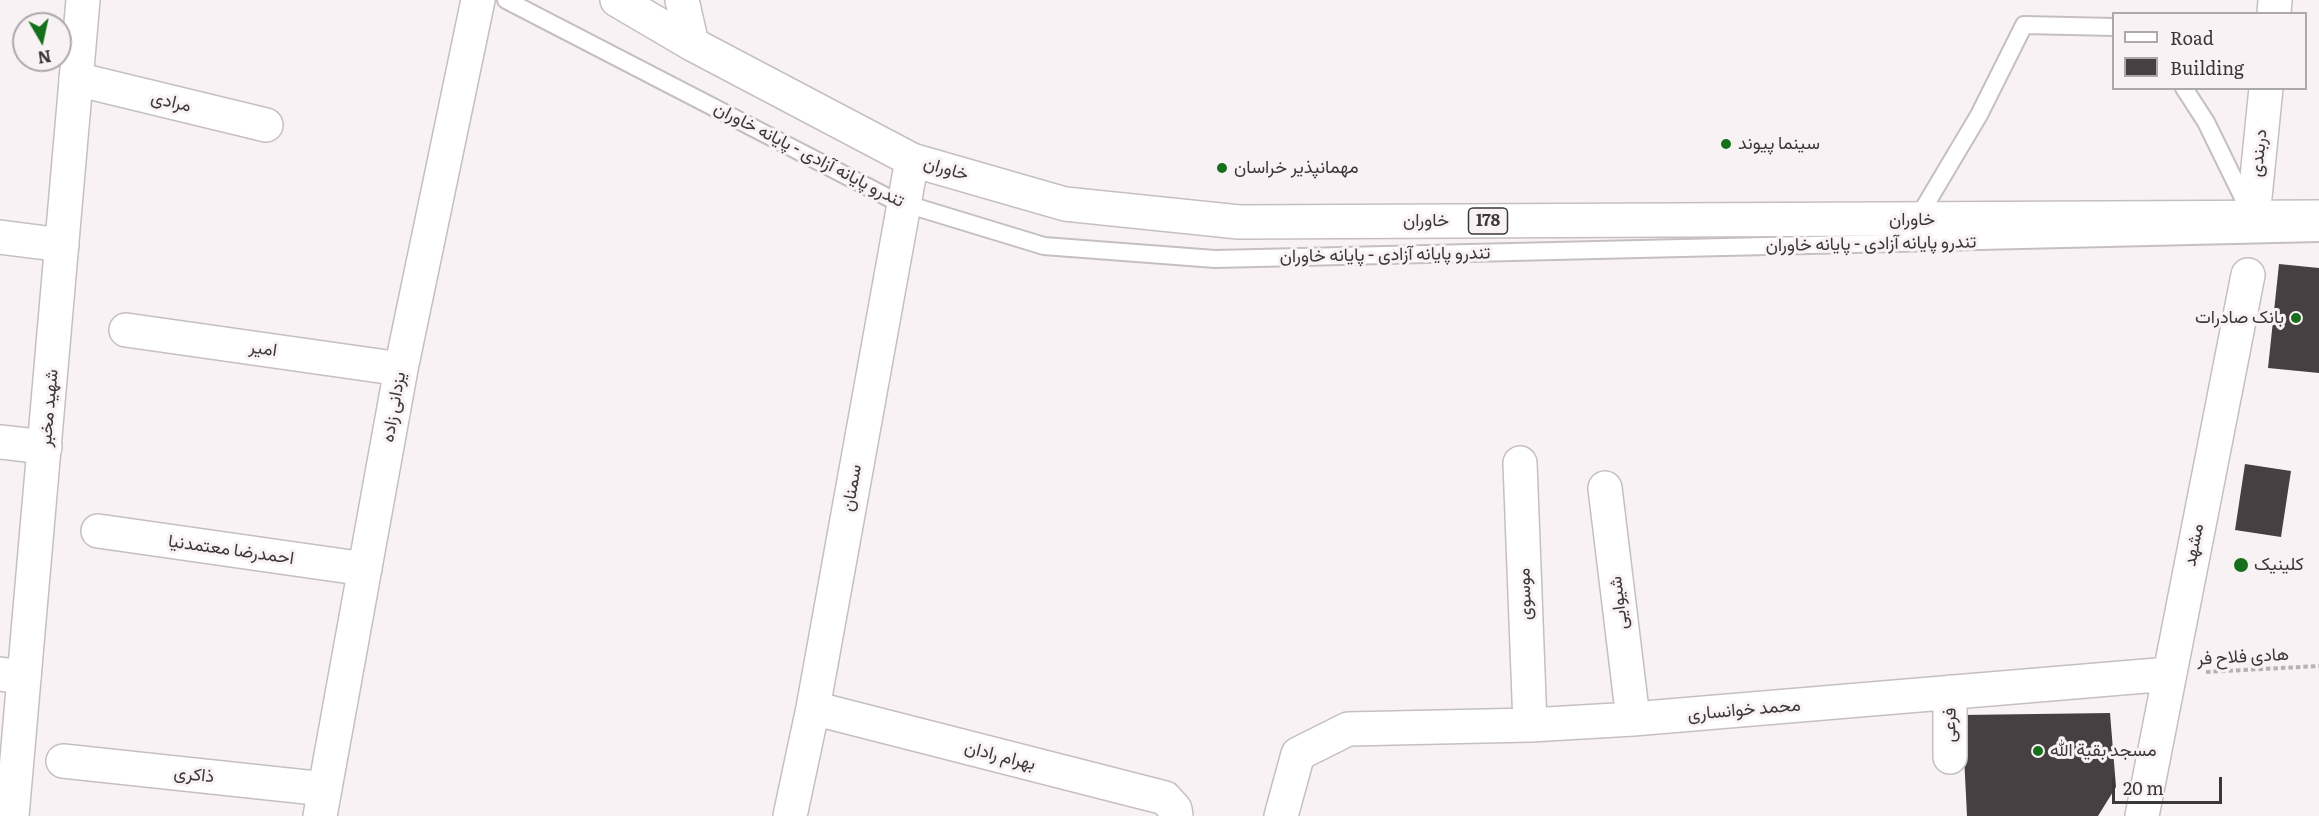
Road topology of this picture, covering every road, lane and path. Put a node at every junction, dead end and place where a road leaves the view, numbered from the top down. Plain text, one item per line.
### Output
1 (83, 0) edge
2 (478, 0) edge
3 (506, 0) edge
4 (617, 0) edge
5 (682, 0) edge
6 (2112, 27) edge
7 (692, 44) junction
8 (76, 79) junction
9 (2185, 90) edge
10 (2266, 90) edge
11 (266, 125) dead end
12 (912, 160) junction
13 (902, 203) junction
14 (2253, 217) junction
15 (2319, 217) edge
16 (1917, 220) junction
17 (2319, 233) edge
18 (0, 237) edge
19 (62, 245) junction
20 (2248, 275) dead end
21 (126, 330) dead end
22 (401, 369) junction
23 (0, 442) edge
24 (45, 447) junction
25 (1520, 463) dead end
26 (1605, 488) dead end
27 (98, 531) dead end
28 (365, 569) junction
29 (2319, 666) edge
30 (2169, 675) junction
31 (12, 676) edge
32 (1950, 692) junction
33 (813, 708) junction
34 (1633, 719) junction
35 (1530, 725) junction
36 (1950, 757) dead end
37 (63, 761) dead end
38 (322, 802) edge
39 (12, 816) edge
40 (790, 816) edge
41 (1176, 816) edge
42 (1281, 816) edge
43 (2142, 816) edge

1 - 8 street, شهید مخبر
2 - 22 street, یزدانی زاده
3 - 13 lane, تندرو پایانه آزادی - پایانه خاوران
4 - 7 street, خاوران / 178
5 - 7 street
6 - 16 lane
7 - 12 street, خاوران / 178
8 - 11 street, مرادی
8 - 19 street, شهید مخبر
9 - 14 lane
10 - 14 street, دربندی
12 - 13 street, سمنان
12 - 16 street, خاوران / 178
13 - 17 lane, تندرو پایانه آزادی - پایانه خاوران
13 - 33 street, سمنان
14 - 15 street, خاوران / 178
14 - 16 street, خاوران / 178
18 - 19 street
19 - 24 street, شهید مخبر
20 - 30 street, مشهد
21 - 22 street, امیر
22 - 28 street, یزدانی زاده
23 - 24 street
24 - 31 street, شهید مخبر
25 - 35 street, موسوی
26 - 34 street, شیوایی
27 - 28 street, احمدرضا معتمدنیا
28 - 38 street, یزدانی زاده
29 - 30 path, هادی فلاح فر
30 - 32 street, محمد خوانساری
30 - 43 street, مشهد
31 - 39 street, شهید مخبر
32 - 34 street, محمد خوانساری
32 - 36 street, فرعی
33 - 40 street, سمنان
33 - 41 street, بهرام رادان
34 - 35 street, محمد خوانساری
35 - 42 street, محمد خوانساری
37 - 38 street, ذاکری

